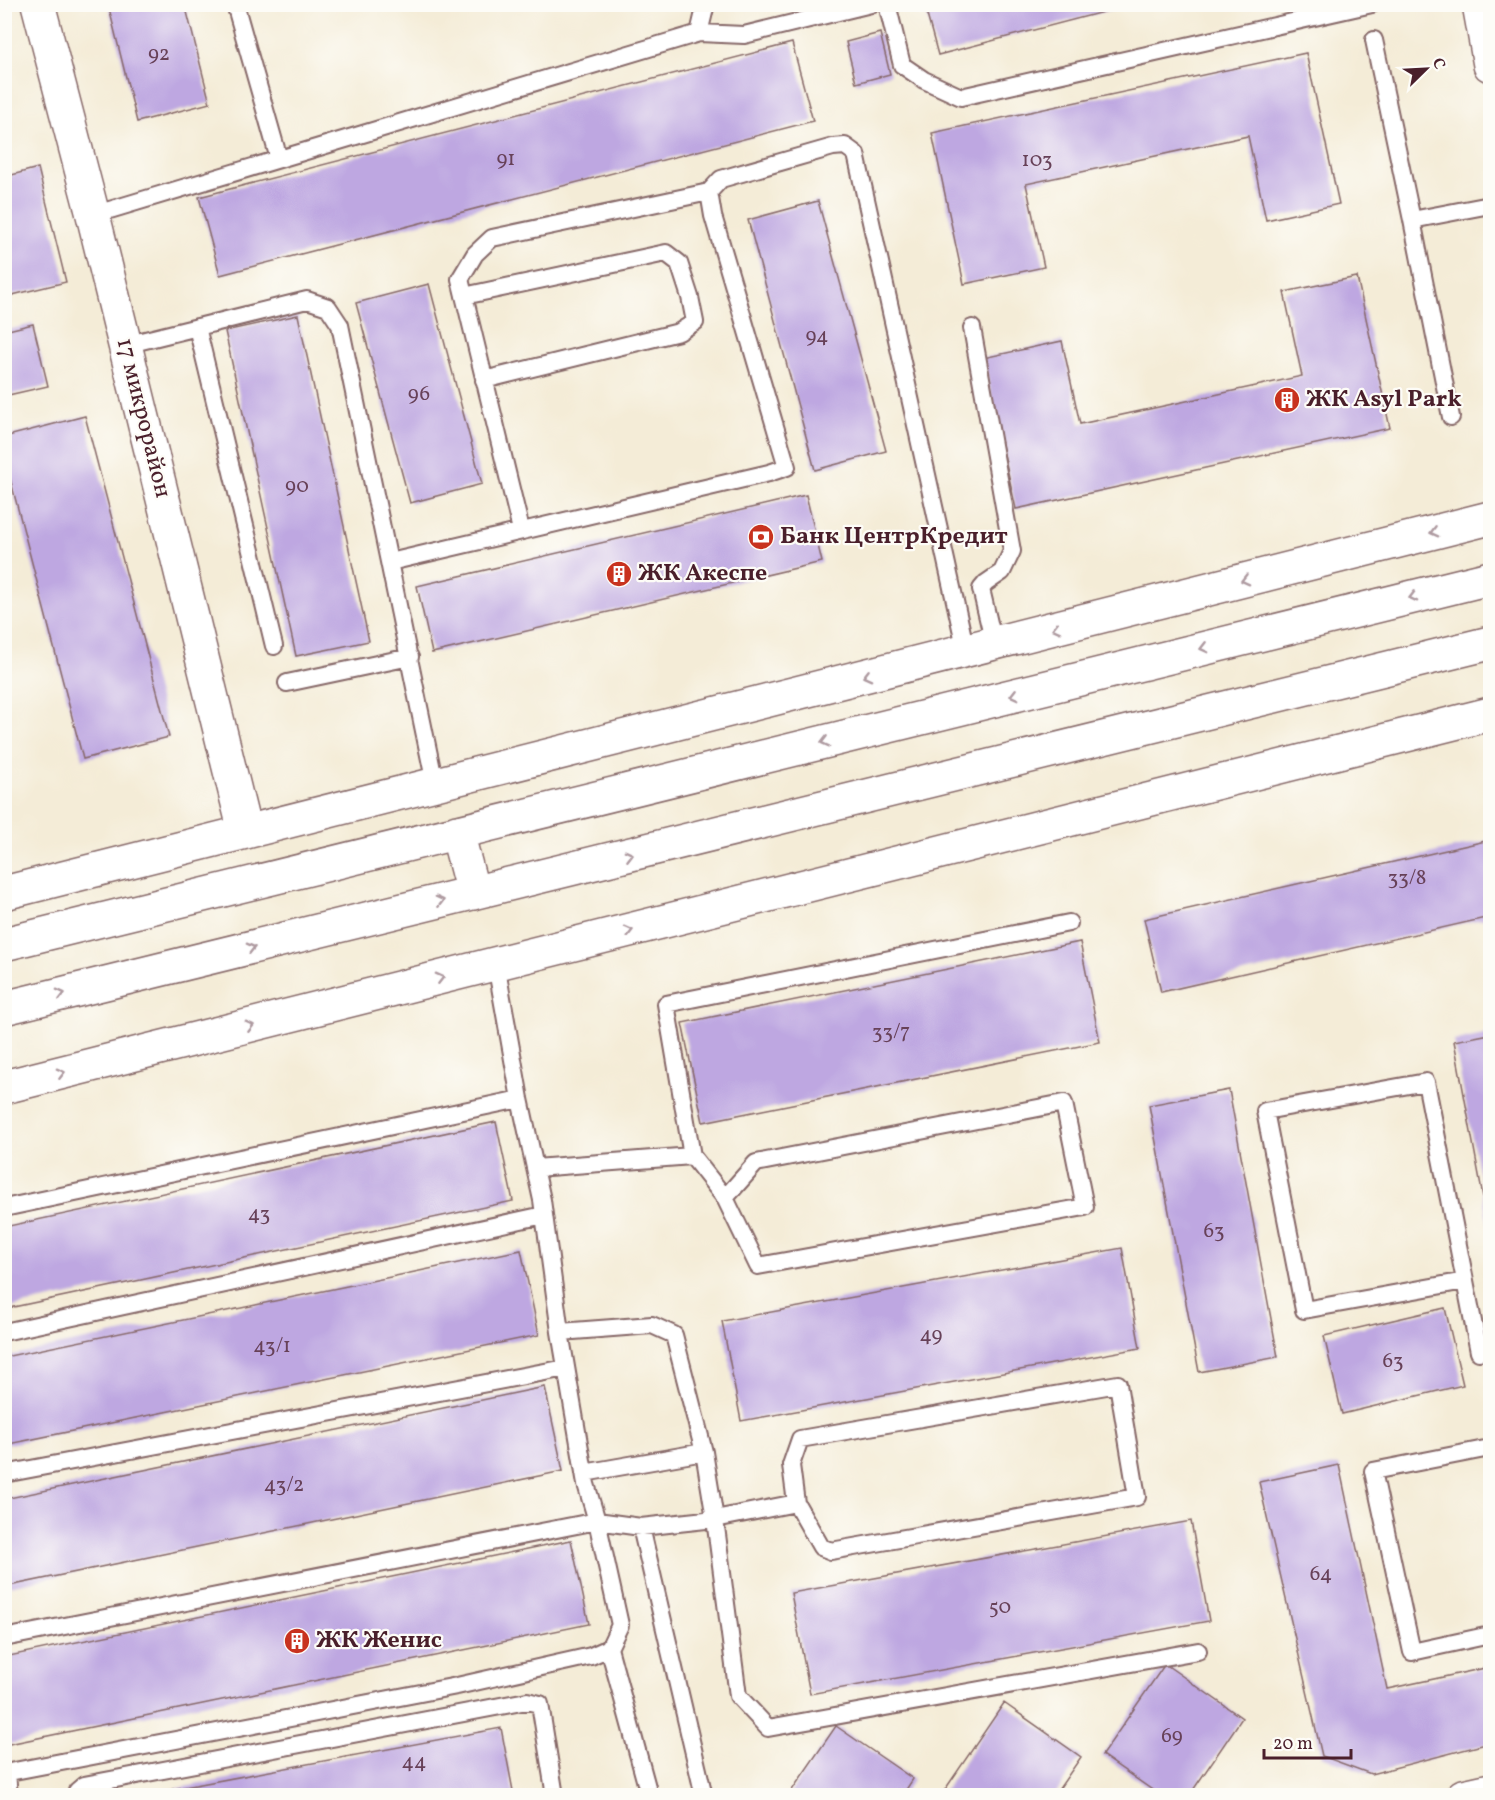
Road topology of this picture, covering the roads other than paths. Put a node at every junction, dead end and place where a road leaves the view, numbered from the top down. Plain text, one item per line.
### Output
1 (38, 4) edge
2 (235, 4) edge
3 (706, 4) edge
4 (871, 4) edge
5 (886, 4) edge
6 (1372, 4) edge
7 (1479, 4) edge
8 (699, 33) junction
9 (1374, 40) dead end
10 (1491, 65) edge
11 (279, 159) junction
12 (709, 192) junction
13 (1491, 205) edge
14 (93, 215) junction
15 (1412, 220) junction
16 (464, 296) junction
17 (197, 327) junction
18 (972, 328) dead end
19 (125, 345) junction
20 (484, 380) junction
21 (1451, 417) dead end
22 (1491, 518) edge
23 (521, 530) junction
24 (390, 562) junction
25 (1491, 578) edge
26 (1491, 643) edge
27 (274, 646) dead end
28 (980, 647) junction
29 (410, 657) junction
30 (286, 683) dead end
31 (1491, 714) edge
32 (435, 784) junction
33 (245, 832) junction
34 (457, 832) junction
35 (4, 893) edge
36 (473, 893) junction
37 (1069, 923) dead end
38 (4, 944) edge
39 (496, 964) junction
40 (4, 1008) edge
41 (4, 1087) edge
42 (519, 1099) junction
43 (692, 1156) junction
44 (535, 1168) junction
45 (725, 1198) junction
46 (4, 1208) edge
47 (544, 1215) junction
48 (1465, 1281) junction
49 (4, 1332) edge
50 (560, 1332) junction
51 (1491, 1350) edge
52 (566, 1368) junction
53 (1491, 1448) edge
54 (704, 1452) junction
55 (584, 1473) junction
56 (4, 1474) edge
57 (796, 1503) junction
58 (715, 1519) junction
59 (597, 1521) junction
60 (641, 1527) junction
61 (1491, 1635) edge
62 (4, 1638) edge
63 (609, 1647) junction
64 (1198, 1651) dead end
65 (6, 1773) edge
66 (647, 1787) dead end
67 (1491, 1790) edge
68 (9, 1796) edge
69 (76, 1796) edge
70 (555, 1796) edge
71 (704, 1796) edge
72 (1463, 1796) edge

1 - 14 street, 17 микрорайон
2 - 11 lane
3 - 8 lane
4 - 8 lane
5 - 6 lane
7 - 10 street
8 - 11 lane
9 - 15 lane
11 - 14 lane
12 - 16 lane
12 - 23 lane
12 - 28 lane
13 - 15 lane
14 - 19 street, 17 микрорайон
15 - 21 lane
16 - 20 lane
16 - 20 lane
17 - 19 lane
17 - 24 lane
17 - 27 lane
18 - 28 lane
19 - 33 street, 17 микрорайон
20 - 23 lane
22 -> 28 street
23 - 24 lane
24 - 29 lane
25 -> 34 street
36 -> 26 street
28 -> 32 street
29 - 30 lane
29 - 32 lane
39 -> 31 street
32 - 33 street
33 - 35 street
34 - 36 street
34 - 38 street
40 -> 36 street
37 - 43 lane
41 -> 39 street
39 - 42 lane
42 - 44 lane
42 - 46 lane
43 - 44 lane
43 - 45 lane
44 - 47 lane
45 - 45 lane
47 - 49 lane
47 - 50 lane
48 - 48 lane
48 - 51 lane
50 - 52 lane
50 - 54 lane
52 - 55 lane
52 - 56 lane
53 - 61 lane
54 - 55 lane
54 - 58 lane
55 - 59 lane
57 - 57 lane
57 - 58 lane
58 - 60 lane
58 - 64 lane
59 - 60 lane
59 - 62 lane
59 - 63 lane
60 - 71 lane
63 - 65 lane
63 - 66 lane
65 - 68 lane
67 - 72 street
69 - 70 lane

